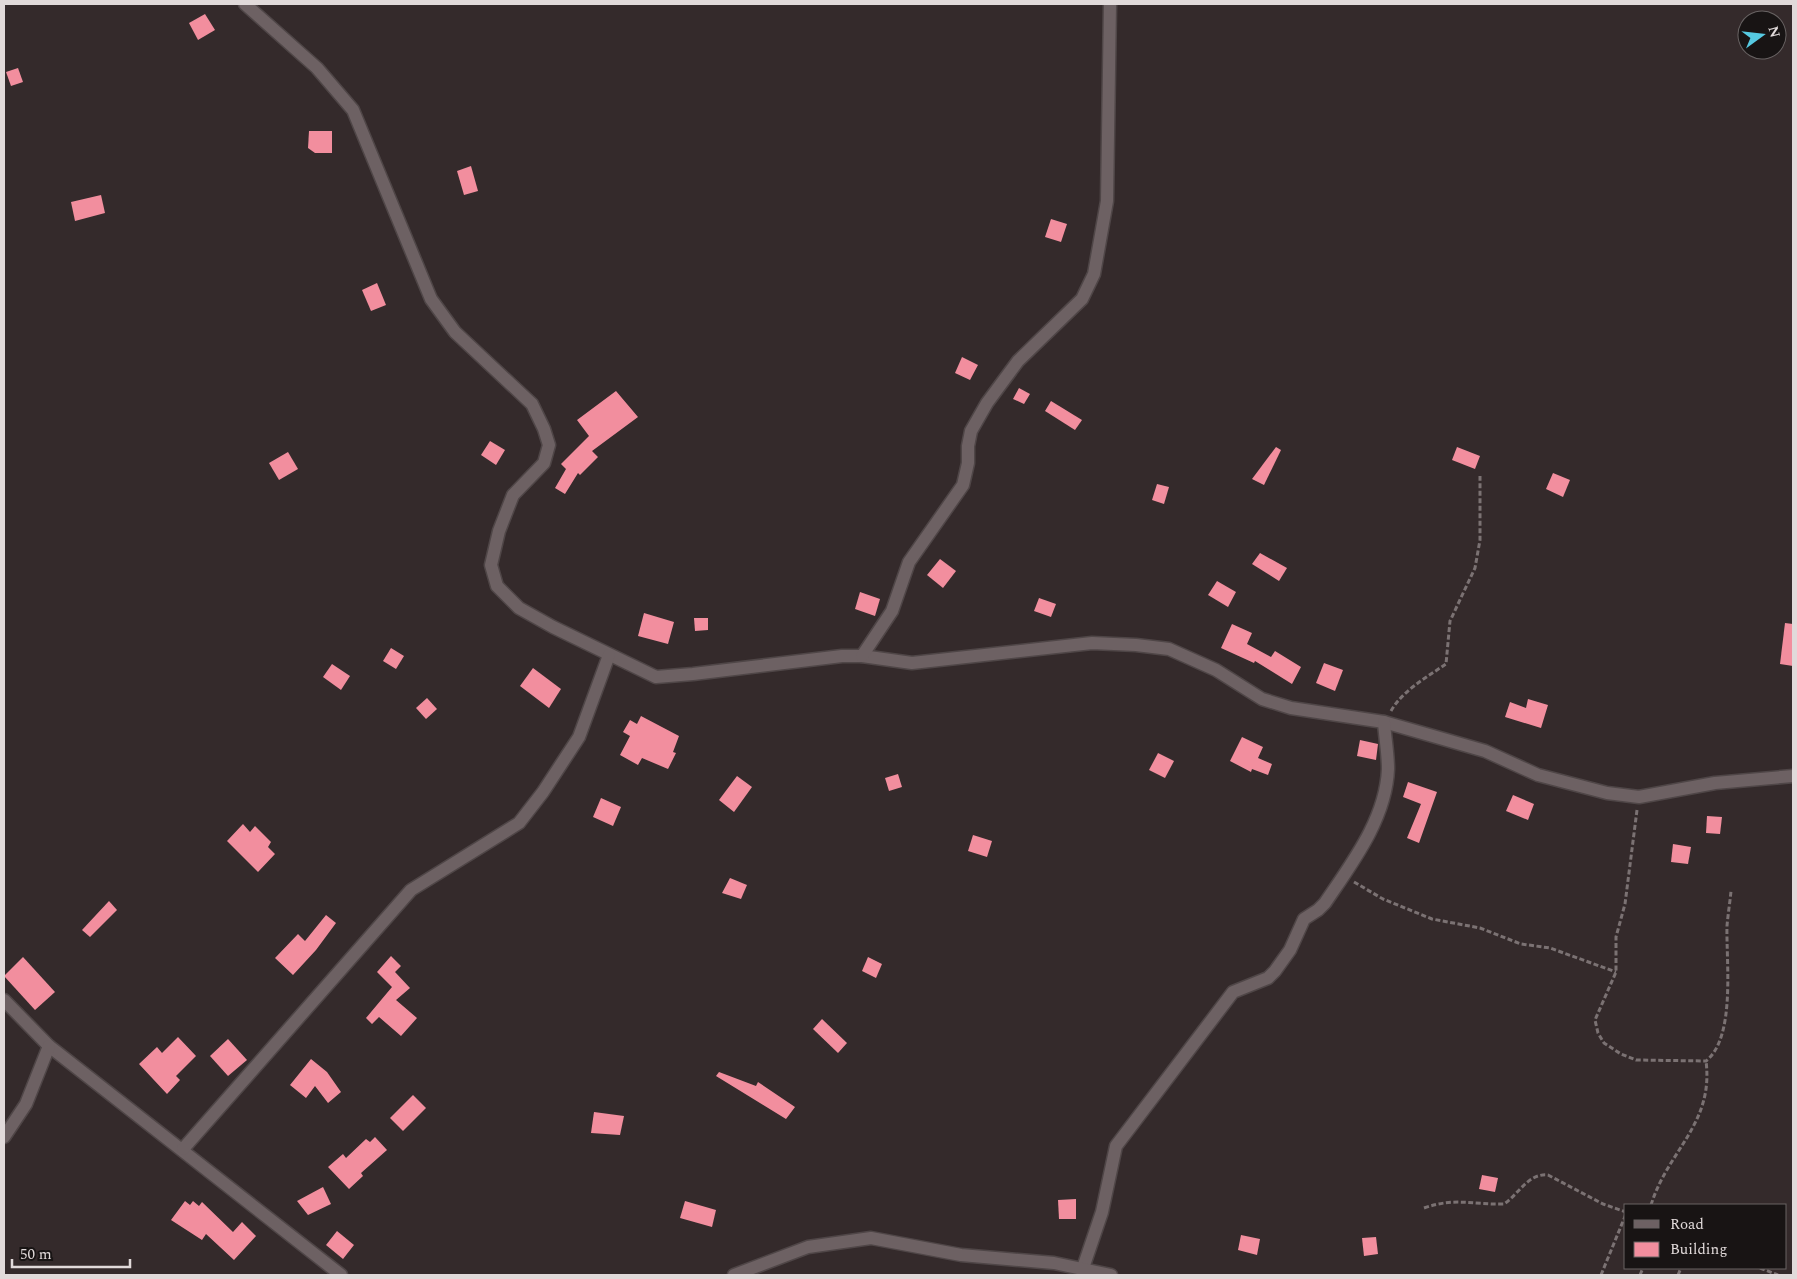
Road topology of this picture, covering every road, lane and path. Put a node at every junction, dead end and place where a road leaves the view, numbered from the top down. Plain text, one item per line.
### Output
1 (245, 4) edge
2 (1110, 4) edge
3 (1480, 476) dead end
4 (609, 655) junction
5 (862, 656) junction
6 (1384, 722) junction
7 (1793, 776) edge
8 (1639, 797) junction
9 (1343, 876) junction
10 (1731, 890) dead end
11 (1616, 972) junction
12 (4, 1000) edge
13 (49, 1046) junction
14 (1706, 1060) junction
15 (4, 1137) edge
16 (183, 1150) junction
17 (1651, 1204) edge
18 (1424, 1208) dead end
19 (1624, 1212) edge
20 (1624, 1218) edge
21 (1082, 1268) junction
22 (1763, 1269) edge
23 (341, 1275) edge
24 (734, 1275) edge
25 (1110, 1275) edge
26 (1601, 1275) edge
27 (1778, 1275) edge

1 - 4 street
2 - 5 street
3 - 6 path
4 - 5 street
4 - 16 street
5 - 6 street
6 - 8 street
6 - 9 street
7 - 8 street
8 - 11 path
9 - 11 path
9 - 21 street
10 - 14 path
11 - 14 path
12 - 13 street
13 - 15 street
13 - 16 street
14 - 17 path
16 - 23 street
18 - 19 path
20 - 26 path
21 - 24 street
21 - 25 street
22 - 27 path

